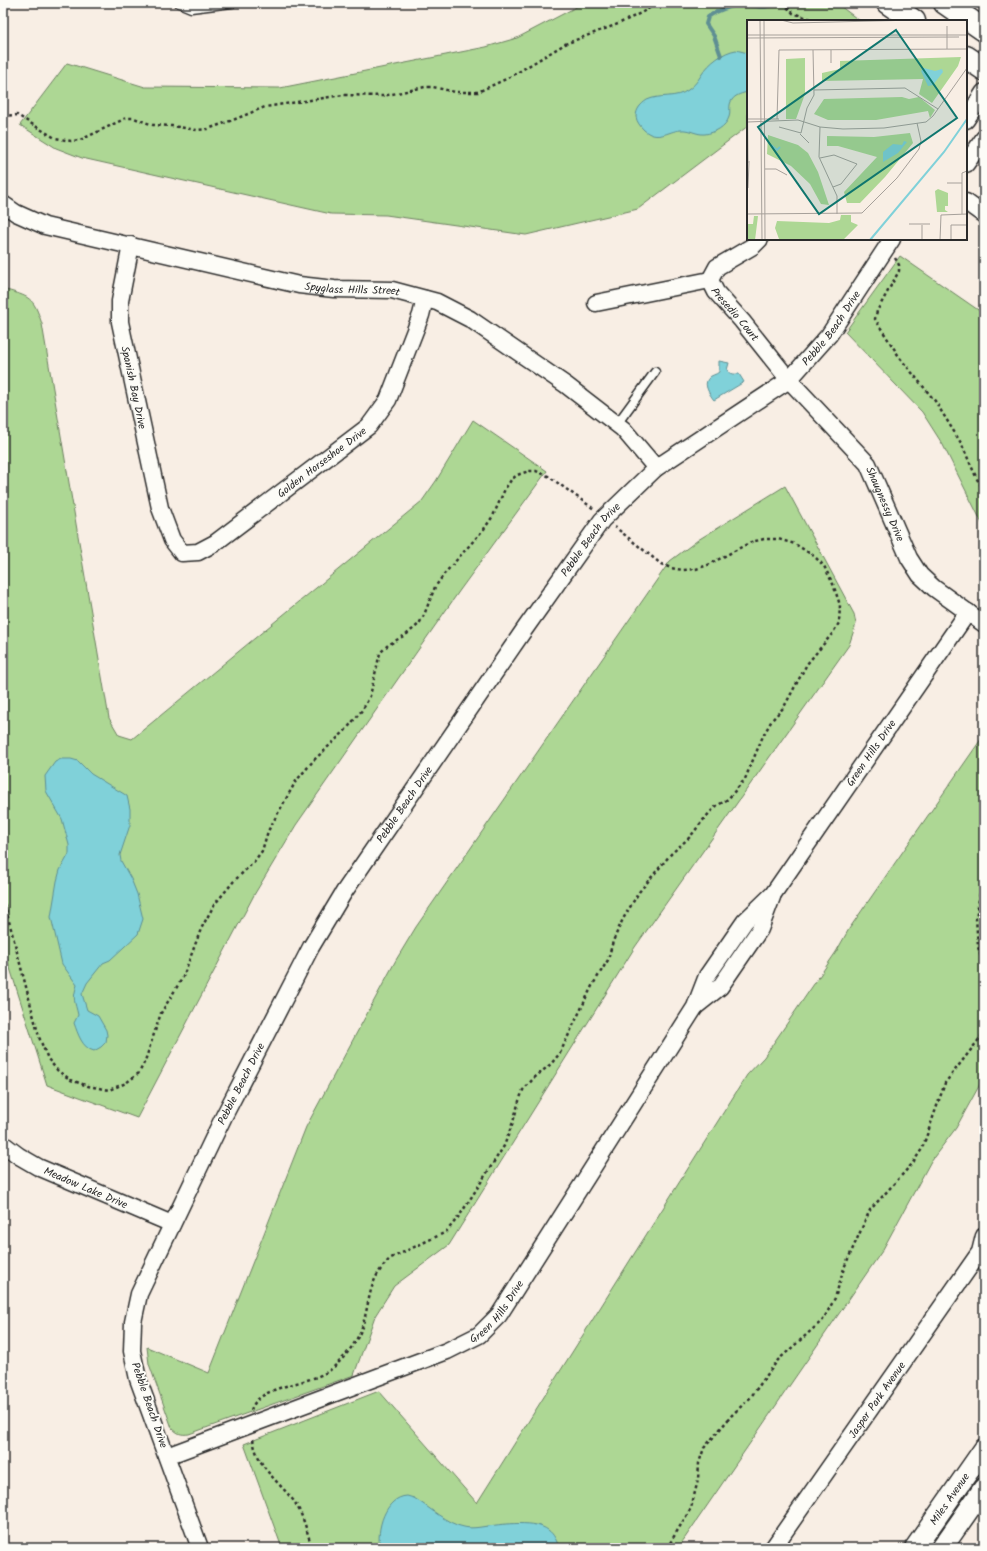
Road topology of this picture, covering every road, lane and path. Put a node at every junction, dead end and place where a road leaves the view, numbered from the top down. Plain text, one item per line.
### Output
1 (178, 3) edge
2 (232, 3) edge
3 (658, 3) edge
4 (888, 3) edge
5 (945, 3) edge
6 (784, 4) edge
7 (813, 20) edge
8 (913, 20) edge
9 (984, 30) edge
10 (967, 58) edge
11 (984, 69) edge
12 (984, 92) edge
13 (3, 116) edge
14 (967, 118) edge
15 (984, 138) edge
16 (967, 163) edge
17 (967, 203) edge
18 (3, 204) edge
19 (984, 215) edge
20 (759, 240) edge
21 (891, 242) edge
22 (131, 246) junction
23 (710, 280) junction
24 (425, 299) junction
25 (596, 303) dead end
26 (655, 372) dead end
27 (789, 380) junction
28 (617, 424) junction
29 (656, 468) junction
30 (984, 490) edge
31 (605, 518) junction
32 (167, 528) joint
33 (968, 612) junction
34 (984, 624) edge
35 (984, 870) edge
36 (3, 898) edge
37 (984, 965) edge
38 (984, 1034) edge
39 (3, 1144) edge
40 (172, 1224) junction
41 (984, 1236) edge
42 (982, 1250) edge
43 (251, 1425) junction
44 (984, 1449) edge
45 (167, 1456) junction
46 (984, 1488) edge
47 (200, 1548) edge
48 (312, 1548) edge
49 (667, 1548) edge
50 (773, 1548) edge
51 (915, 1548) edge
52 (942, 1548) edge

1 - 2 lane
3 - 13 path
4 - 8 main road
5 - 9 main road
6 - 7 path
10 - 11 main road
12 - 14 street
15 - 16 street
17 - 19 street
18 - 22 street, Spyglass Hills Street
20 - 23 street, Presedio Court
21 - 27 street, Pebble Beach Drive
21 - 30 path
22 - 24 street, Spyglass Hills Street
22 - 32 street, Spanish Bay Drive
23 - 25 street
23 - 27 street, Presedio Court
24 - 28 street, Spyglass Hills Street
24 - 32 street, Golden Horseshoe Drive
26 - 28 lane
27 - 29 street, Pebble Beach Drive
27 - 33 street, Shaugnessy Drive
28 - 29 street, Spyglass Hills Street
29 - 31 street, Pebble Beach Drive
31 - 36 path
31 - 40 street, Pebble Beach Drive
31 - 43 path
33 - 34 street, Shaugnessy Drive
33 - 43 street, Green Hills Drive
35 - 37 path
38 - 49 path
39 - 40 street, Meadow Lake Drive
40 - 45 street, Pebble Beach Drive
41 - 42 street, Jasper Park Avenue
42 - 50 street, Jasper Park Avenue
43 - 45 street, Green Hills Drive
43 - 48 path
44 - 51 street, Miles Avenue
45 - 47 street, Pebble Beach Drive
46 - 52 street, Miles Avenue

